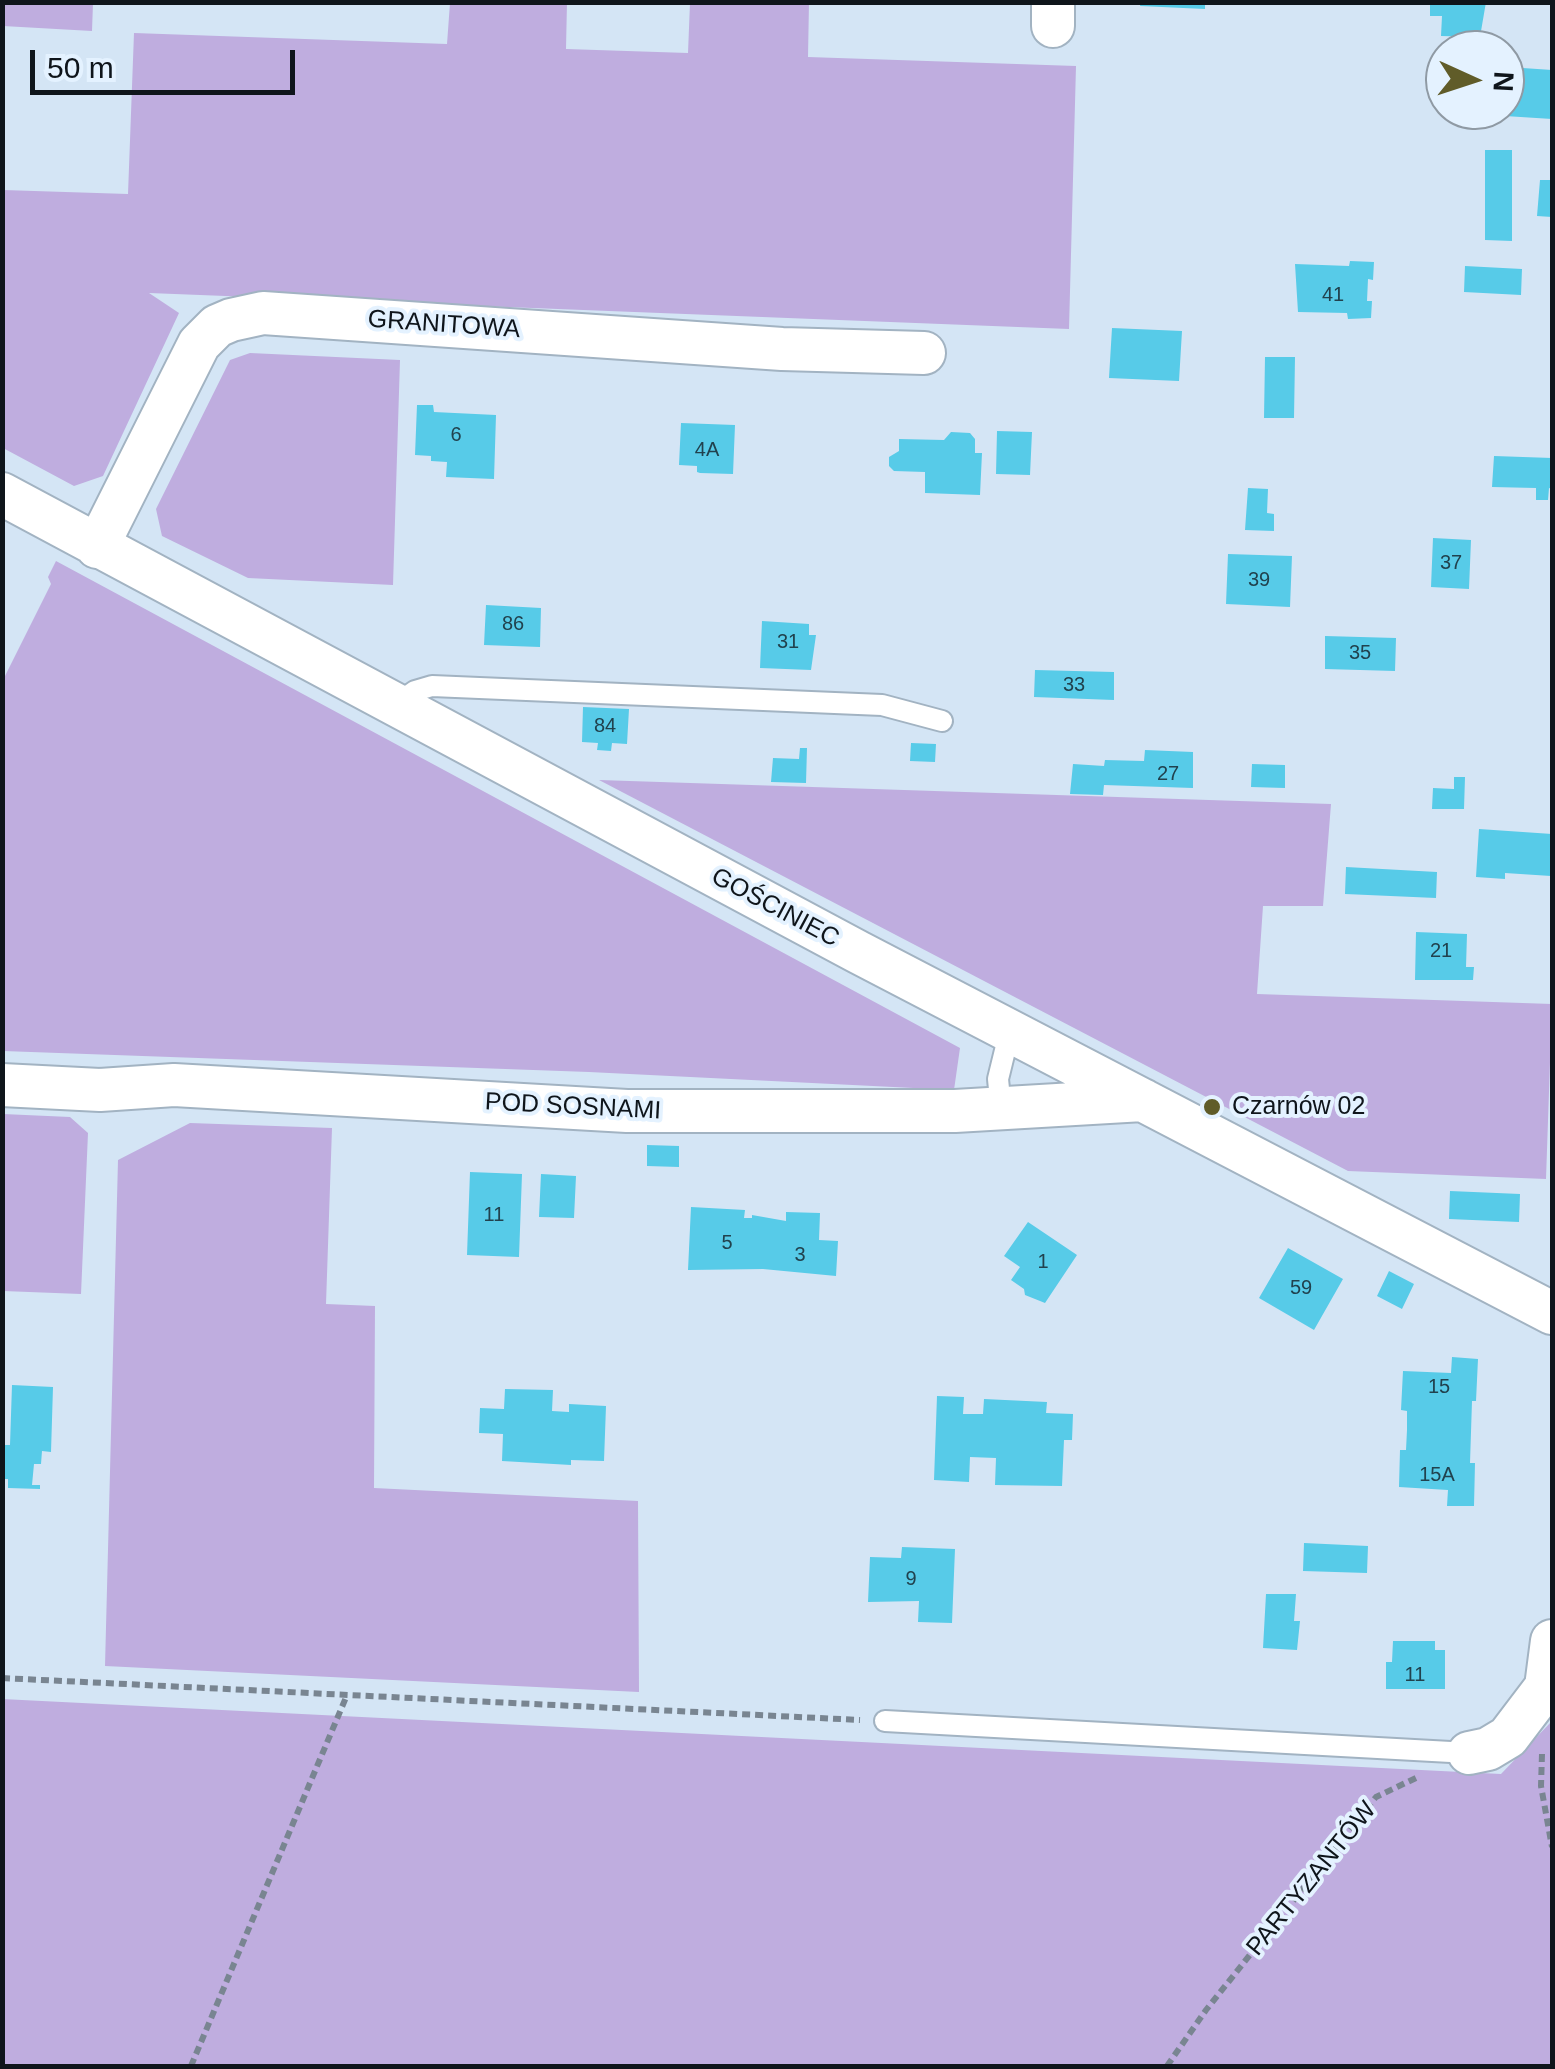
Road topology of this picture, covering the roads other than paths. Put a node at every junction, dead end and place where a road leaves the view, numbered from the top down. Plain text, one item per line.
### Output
1 (924, 353) dead end
2 (2, 494) edge
3 (97, 546) junction
4 (395, 705) junction
5 (942, 721) dead end
6 (1010, 1030) junction
7 (2, 1085) edge
8 (1143, 1100) junction
9 (1005, 1109) junction
10 (1552, 1313) edge
11 (1552, 1641) edge
12 (885, 1721) road end
13 (1469, 1754) joint

1 - 3 street, GRANITOWA
2 - 3 street, GOŚCINIEC
3 - 4 street, GOŚCINIEC
4 - 5 lane
4 - 6 street, GOŚCINIEC
6 - 8 street, GOŚCINIEC
6 - 9 lane
7 - 9 street, POD SOSNAMI
8 - 9 street, POD SOSNAMI
8 - 10 street, GOŚCINIEC
11 - 13 street
12 - 13 lane

